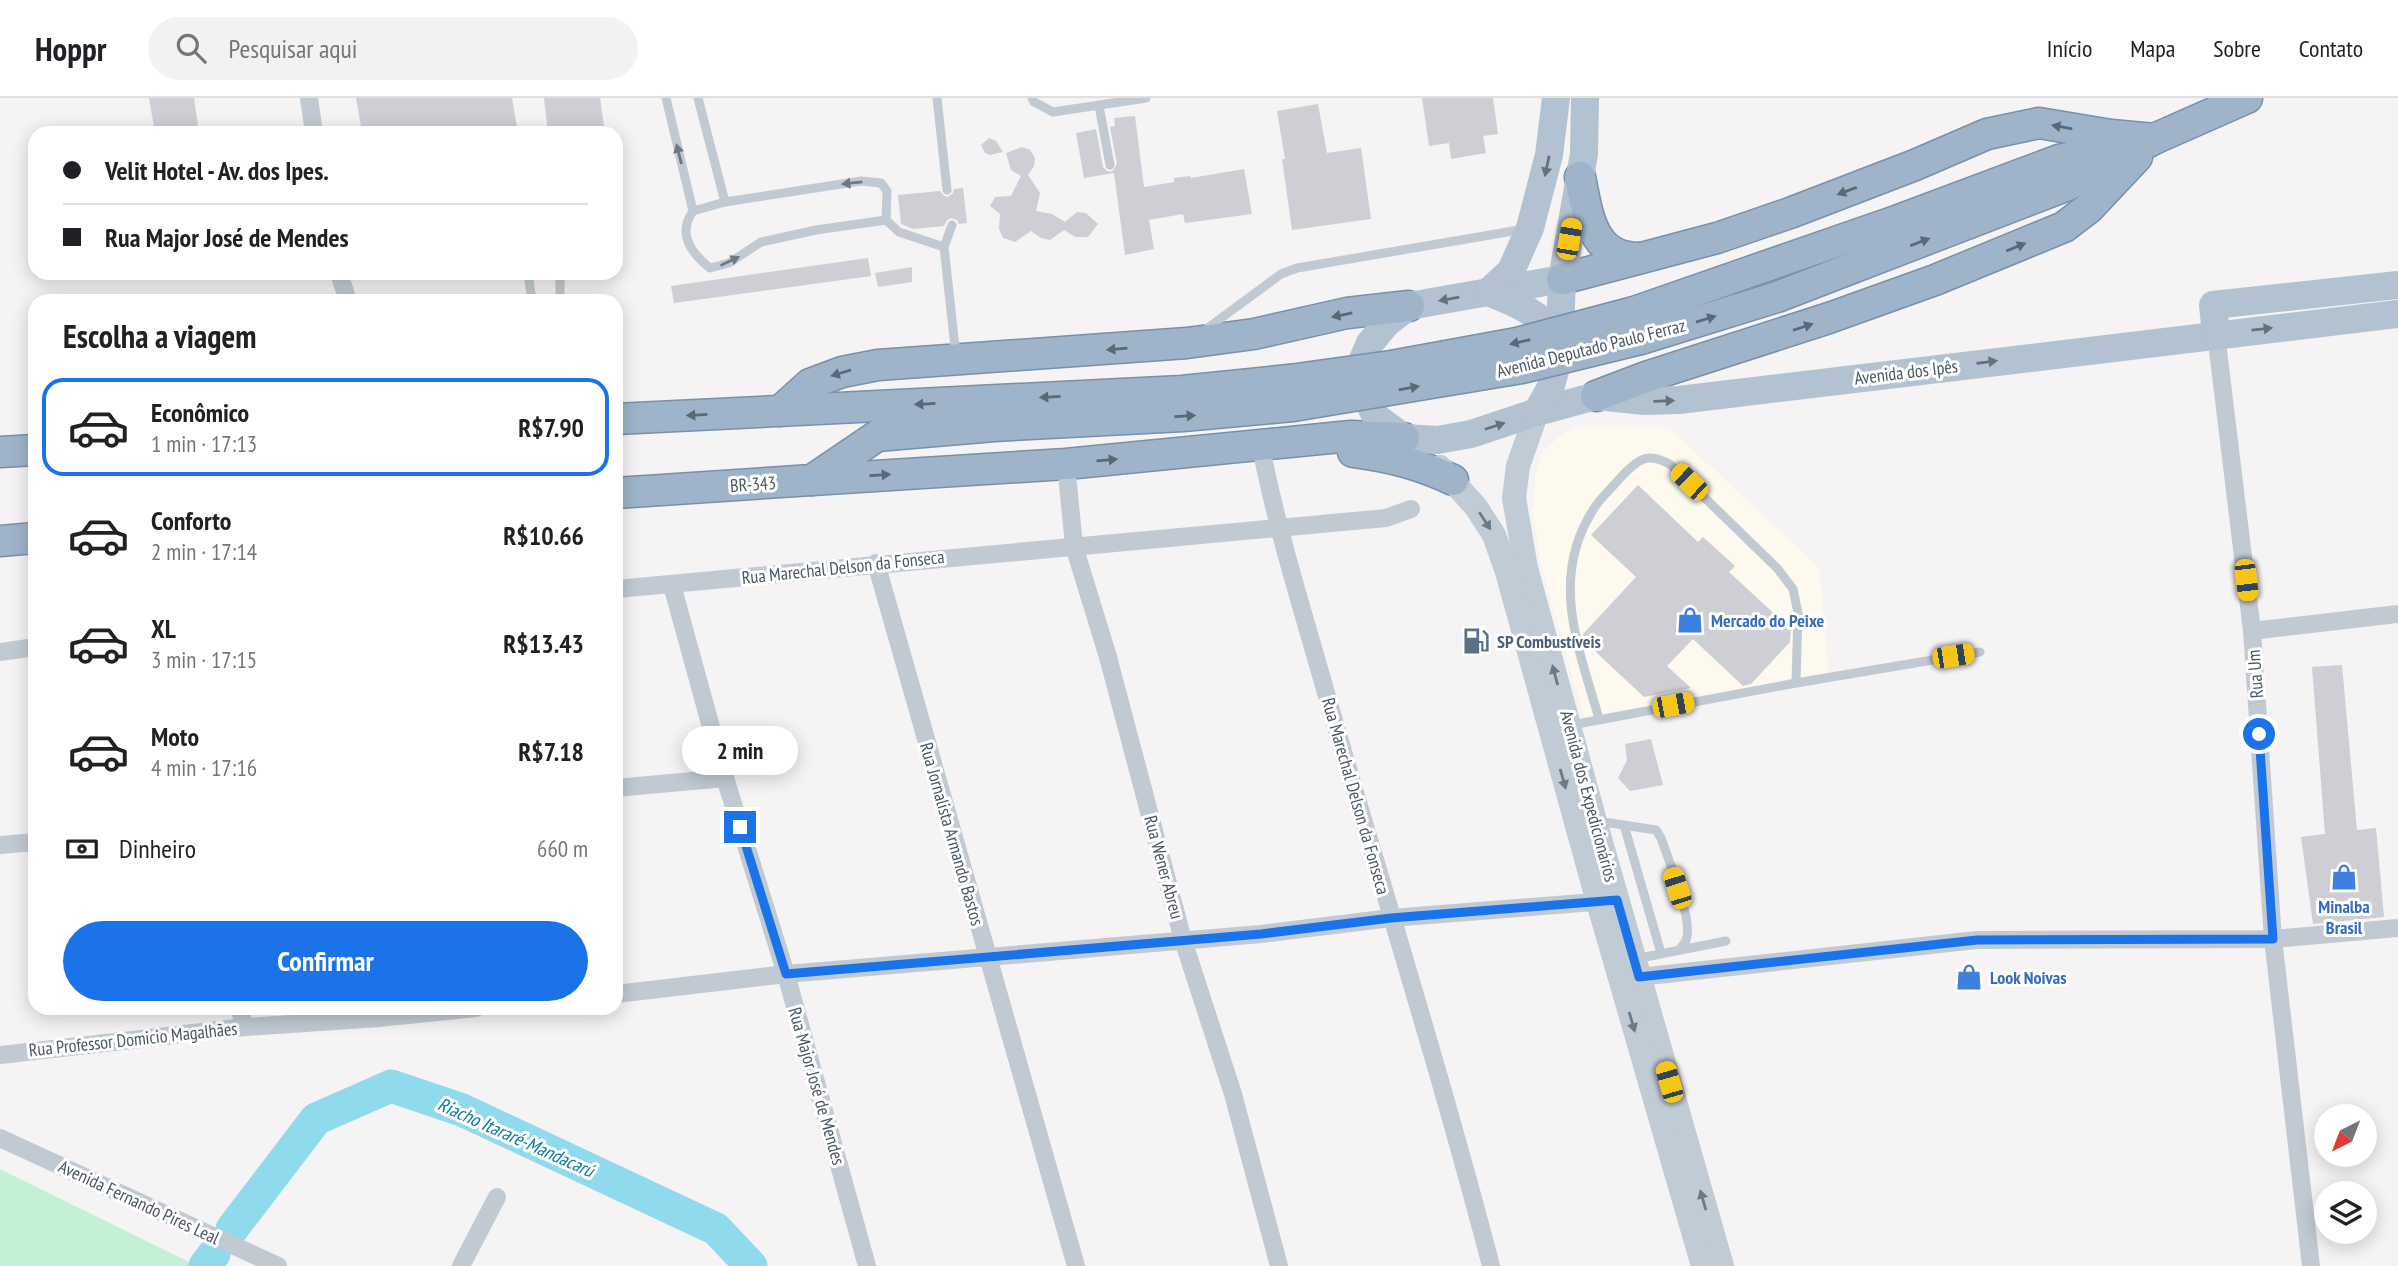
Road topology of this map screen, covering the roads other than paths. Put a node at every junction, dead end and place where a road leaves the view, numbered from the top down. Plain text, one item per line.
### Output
1 (309, 98) edge
2 (666, 98) edge
3 (698, 98) edge
4 (937, 98) edge
5 (1032, 98) edge
6 (1146, 98) edge
7 (1556, 98) edge
8 (1585, 98) edge
9 (2247, 98) edge
10 (1098, 106) junction
11 (313, 126) edge
12 (2154, 139) junction
13 (1110, 165) dead end
14 (1580, 177) junction
15 (947, 190) dead end
16 (725, 202) junction
17 (693, 211) junction
18 (886, 220) junction
19 (952, 225) dead end
20 (1530, 228) junction
21 (944, 247) junction
22 (1645, 258) junction
23 (1562, 279) junction
24 (2398, 285) edge
25 (1488, 292) junction
26 (1409, 306) junction
27 (2398, 314) edge
28 (2216, 334) junction
29 (1558, 338) junction
30 (1187, 343) junction
31 (957, 358) junction
32 (1596, 396) junction
33 (780, 411) junction
34 (1537, 412) junction
35 (994, 413) junction
36 (623, 419) edge
37 (1404, 438) junction
38 (1265, 446) junction
39 (28, 450) edge
40 (0, 452) edge
41 (1066, 464) junction
42 (812, 480) junction
43 (1452, 480) junction
44 (623, 493) edge
45 (1410, 509) dead end
46 (1279, 527) junction
47 (28, 539) edge
48 (0, 541) edge
49 (1074, 546) junction
50 (876, 564) junction
51 (1517, 570) junction
52 (672, 584) junction
53 (623, 588) edge
54 (2398, 614) edge
55 (2252, 631) junction
56 (28, 649) edge
57 (0, 652) edge
58 (1980, 652) dead end
59 (1796, 682) junction
60 (1599, 719) junction
61 (1559, 728) junction
62 (725, 778) junction
63 (623, 788) edge
64 (1594, 821) junction
65 (1625, 825) junction
66 (28, 843) edge
67 (0, 845) edge
68 (1608, 901) junction
69 (1391, 918) junction
70 (2398, 928) edge
71 (2273, 939) junction
72 (1184, 940) junction
73 (1726, 941) dead end
74 (1680, 949) junction
75 (1661, 953) junction
76 (987, 956) junction
77 (1631, 972) junction
78 (786, 974) junction
79 (623, 993) edge
80 (241, 1015) edge
81 (408, 1015) edge
82 (245, 1027) junction
83 (0, 1055) edge
84 (0, 1138) edge
85 (497, 1197) dead end
86 (278, 1266) edge
87 (461, 1266) edge
88 (867, 1266) edge
89 (1076, 1266) edge
90 (1279, 1266) edge
91 (1491, 1266) edge
92 (1703, 1266) edge
93 (1722, 1266) edge
94 (2311, 1266) edge

1 - 11 street
17 -> 2 lane
3 - 16 lane
4 - 15 lane
5 - 10 lane
6 - 10 lane
7 -> 20 main road
8 - 14 main road
9 - 12 highway, Avenida Deputado Paulo Ferraz
10 - 13 lane
12 -> 22 highway
32 -> 12 highway
12 - 35 highway, Avenida Deputado Paulo Ferraz, bridge
14 - 22 highway
14 - 23 main road
16 - 17 lane
18 -> 16 lane
17 -> 18 lane
18 - 21 lane
19 - 21 lane
20 - 25 main road
20 - 30 lane
21 - 31 lane
22 - 23 highway
23 - 25 main road
23 - 29 main road
24 - 28 main road
25 -> 26 main road
25 - 29 main road
26 -> 30 highway
26 - 37 main road
28 -> 27 main road, Avenida dos Ipês
32 -> 28 main road, Avenida dos Ipês
28 - 55 street, Rua Um
29 - 34 main road
30 -> 31 highway
31 -> 33 highway
32 - 34 main road
35 -> 33 highway
33 -> 36 highway
37 -> 34 main road
34 - 51 main road
35 - 42 highway
37 - 38 highway
37 - 43 main road
41 -> 38 highway, BR-343
38 - 43 highway
38 - 46 street, Rua Marechal Delson da Fonseca
39 - 40 highway
42 -> 41 highway, BR-343
41 - 49 street, Rua Wener Abreu
42 - 44 highway, BR-343
43 -> 51 main road
45 - 46 street, Rua Marechal Delson da Fonseca
46 - 49 street, Rua Marechal Delson da Fonseca
46 - 69 street, Rua Marechal Delson da Fonseca
47 - 48 highway
49 - 50 street, Rua Marechal Delson da Fonseca
49 - 72 street, Rua Wener Abreu
50 - 52 street, Rua Marechal Delson da Fonseca
50 - 76 street, Rua Jornalista Armando Bastos
51 - 61 main road, Avenida dos Expedicionários
52 - 53 street, Rua Marechal Delson da Fonseca
52 - 62 street, Rua Major José de Mendes
54 - 55 street
55 - 71 street, Rua Um
56 - 57 street
58 - 59 lane
59 - 60 lane
59 - 60 lane
60 - 61 lane
61 - 64 main road, Avenida dos Expedicionários
61 -> 68 main road, Avenida dos Expedicionários
62 - 63 street
62 - 78 street, Rua Major José de Mendes
64 - 65 lane
64 - 68 main road, Avenida dos Expedicionários
65 - 74 lane
65 - 75 lane
66 - 67 street
68 - 69 street
68 - 77 main road, Avenida dos Expedicionários
69 - 72 street
69 - 91 street, Rua Marechal Delson da Fonseca
70 - 71 street
71 - 77 street
71 - 94 street, Rua Um
72 - 76 street
72 - 90 street, Rua Wener Abreu
73 - 74 lane
74 - 75 lane
75 - 77 lane
76 - 78 street
76 - 89 street, Rua Jornalista Armando Bastos
77 -> 92 main road, Avenida dos Expedicionários
93 -> 77 main road, Avenida dos Expedicionários
78 - 79 street
78 - 88 street, Rua Major José de Mendes
80 - 82 street
81 - 82 street, Rua Professor Domicio Magalhães
82 - 83 street, Rua Professor Domicio Magalhães
84 - 86 street, Avenida Fernando Pires Leal
85 - 87 street

